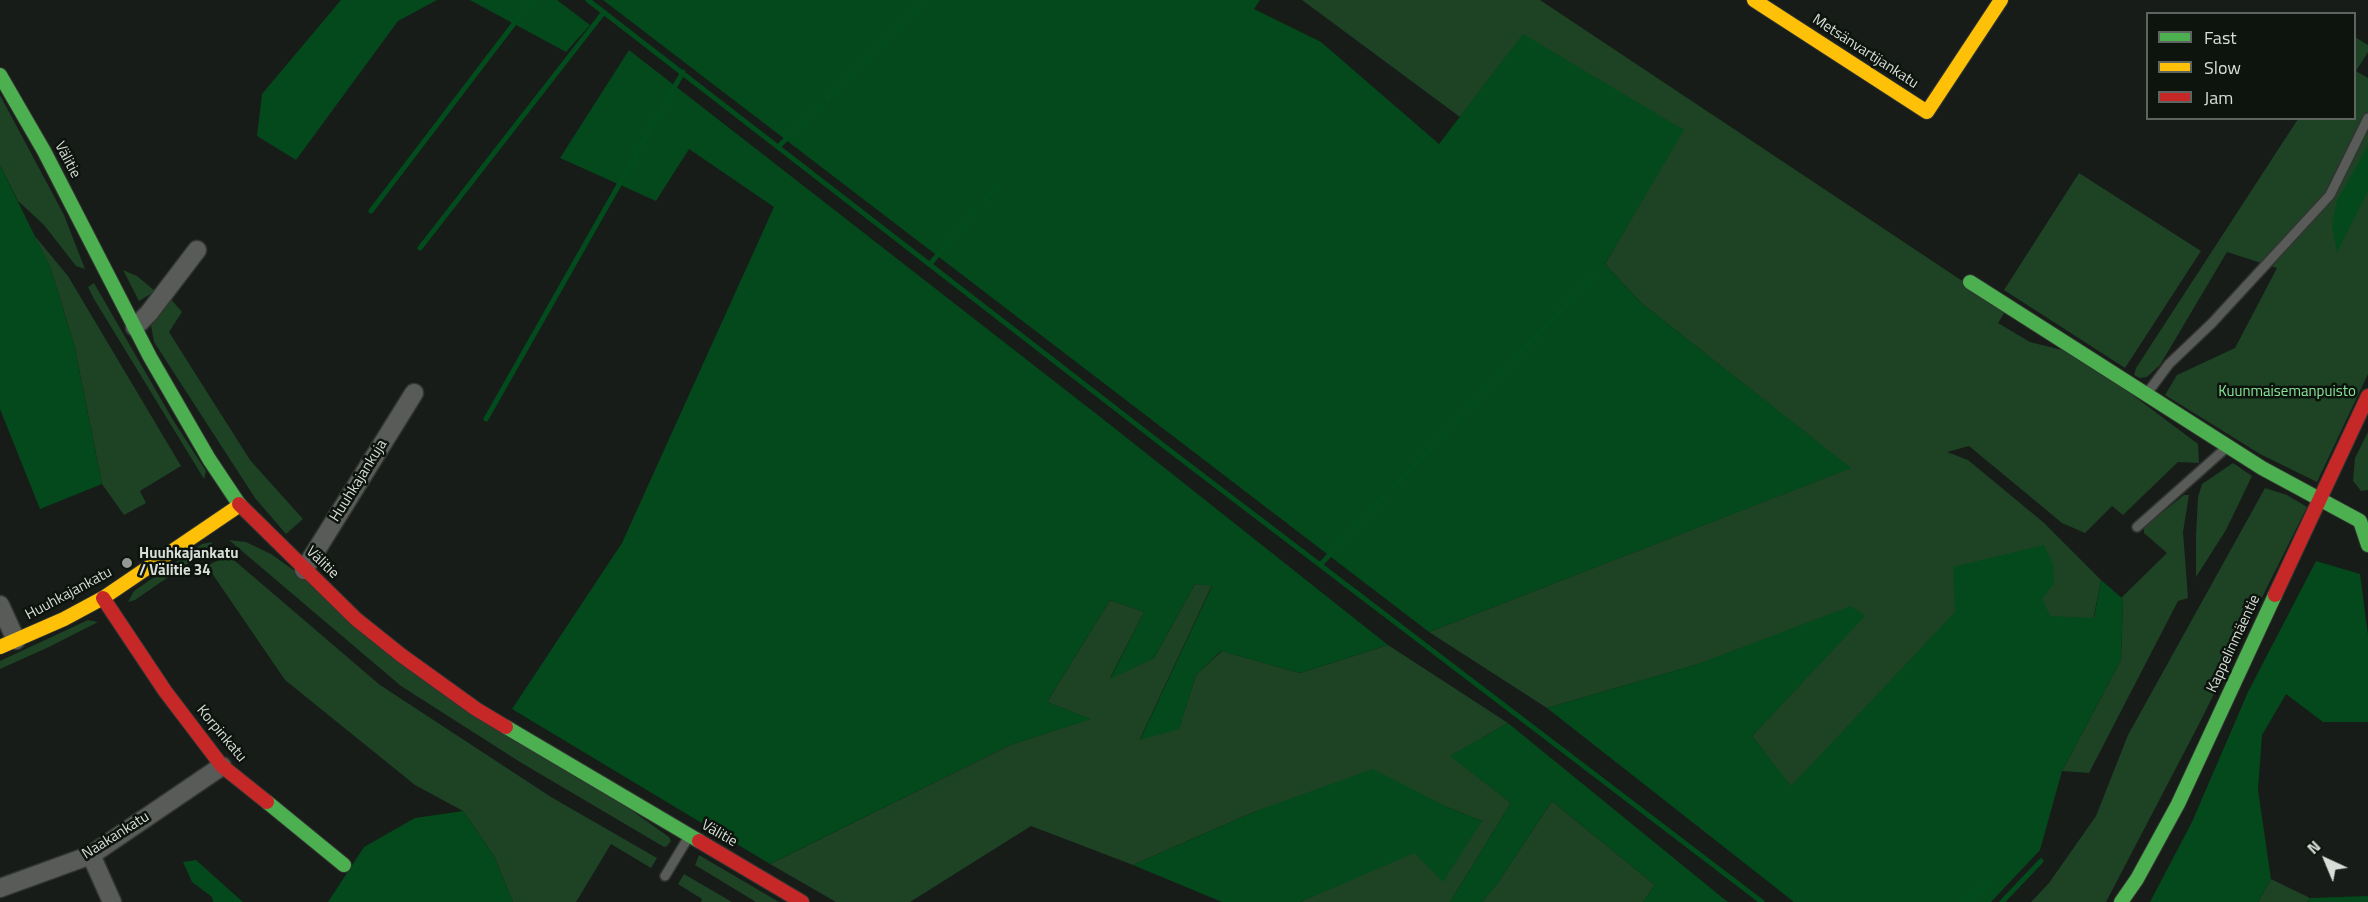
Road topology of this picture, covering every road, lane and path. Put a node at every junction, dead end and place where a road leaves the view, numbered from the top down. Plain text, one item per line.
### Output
1 (1754, 0) edge
2 (2001, 0) edge
3 (0, 75) edge
4 (2368, 118) edge
5 (197, 250) dead end
6 (1971, 282) dead end
7 (135, 327) junction
8 (414, 393) dead end
9 (2146, 394) junction
10 (2368, 396) edge
11 (2228, 446) junction
12 (2320, 498) junction
13 (240, 505) junction
14 (2364, 520) edge
15 (2137, 527) dead end
16 (2368, 545) edge
17 (303, 570) junction
18 (103, 598) junction
19 (0, 605) edge
20 (8, 644) edge
21 (222, 766) junction
22 (689, 836) junction
23 (91, 855) junction
24 (344, 865) dead end
25 (665, 876) dead end
26 (0, 888) edge
27 (796, 900) edge
28 (112, 902) edge
29 (2121, 902) edge

1 - 2 main road, Metsänvartijankatu
3 - 7 main road, Välitie
4 - 9 lane
5 - 7 street
6 - 9 main road
7 - 13 main road, Välitie
8 - 17 street, Huuhkajankuja
9 - 11 main road
10 - 12 main road, Kappelinmäentie
11 - 12 main road
11 - 15 lane
12 - 14 main road
12 - 29 main road, Kappelinmäentie
13 - 17 main road, Välitie
13 - 18 main road, Huuhkajankatu
14 - 16 main road
17 - 22 main road, Välitie
18 - 20 main road, Huuhkajankatu
18 - 21 main road, Korpinkatu
19 - 20 street
21 - 23 street, Naakankatu
21 - 24 main road, Korpinkatu
22 - 25 lane
22 - 27 main road, Välitie
23 - 26 street, Naakankatu
23 - 28 street

